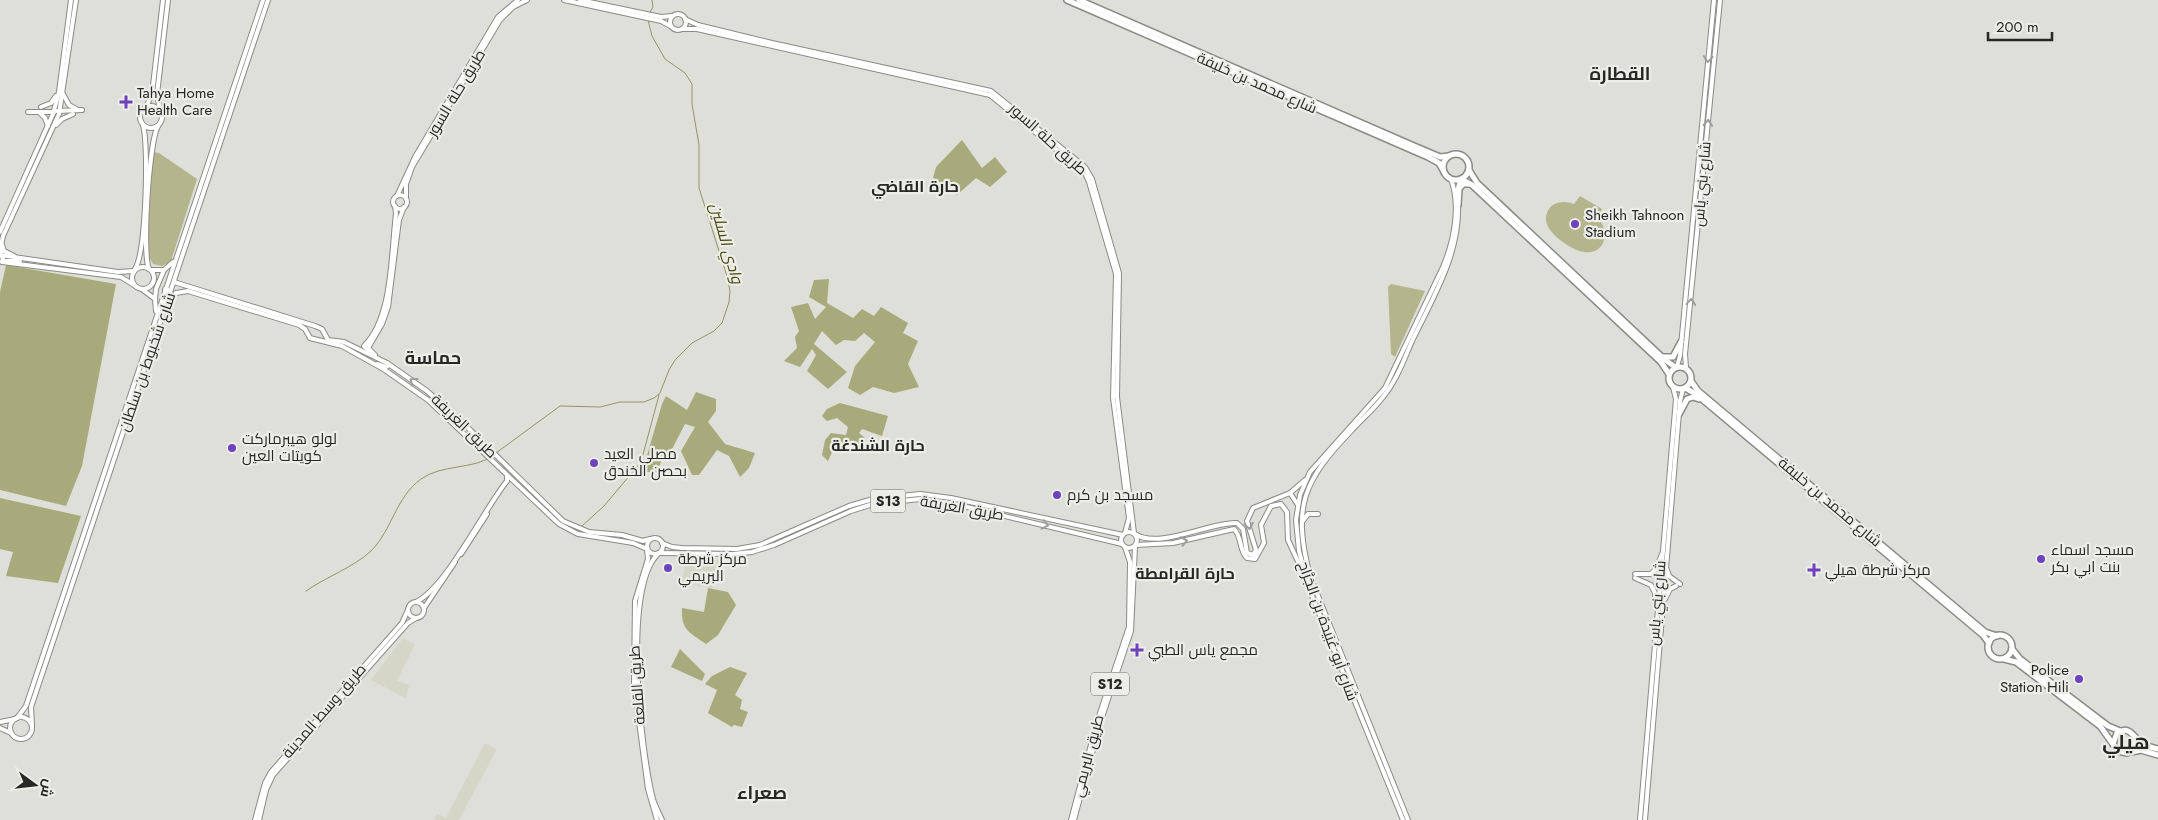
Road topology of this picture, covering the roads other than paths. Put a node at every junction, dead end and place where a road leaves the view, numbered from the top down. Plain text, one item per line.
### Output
1 (71, 0) edge
2 (76, 0) edge
3 (163, 0) edge
4 (168, 0) edge
5 (263, 0) edge
6 (268, 0) edge
7 (518, 0) edge
8 (526, 0) edge
9 (564, 0) edge
10 (580, 0) edge
11 (1067, 0) edge
12 (1079, 0) edge
13 (1714, 0) edge
14 (1720, 0) edge
15 (645, 16) junction
16 (672, 16) junction
17 (651, 17) junction
18 (685, 19) junction
19 (670, 26) junction
20 (1711, 27) junction
21 (682, 29) junction
22 (1717, 32) junction
23 (60, 86) junction
24 (61, 93) junction
25 (41, 107) dead end
26 (146, 107) junction
27 (160, 110) junction
28 (57, 111) junction
29 (28, 112) dead end
30 (40, 113) dead end
31 (73, 114) dead end
32 (144, 125) junction
33 (158, 126) junction
34 (48, 128) junction
35 (50, 136) junction
36 (47, 142) junction
37 (1449, 156) junction
38 (1444, 170) junction
39 (1469, 170) junction
40 (1451, 179) junction
41 (1461, 179) junction
42 (1472, 184) junction
43 (397, 196) junction
44 (406, 198) junction
45 (1458, 205) junction
46 (395, 206) junction
47 (404, 207) junction
48 (0, 232) edge
49 (1, 243) junction
50 (177, 256) junction
51 (1, 259) edge
52 (23, 259) junction
53 (181, 261) junction
54 (150, 269) junction
55 (135, 270) junction
56 (164, 270) junction
57 (174, 282) junction
58 (134, 285) junction
59 (189, 285) junction
60 (141, 289) junction
61 (165, 289) junction
62 (206, 290) junction
63 (204, 296) junction
64 (155, 299) junction
65 (164, 314) junction
66 (272, 314) junction
67 (1682, 342) junction
68 (147, 345) junction
69 (367, 348) junction
70 (1661, 356) junction
71 (366, 359) junction
72 (388, 364) junction
73 (375, 365) junction
74 (1676, 367) junction
75 (1686, 368) junction
76 (1669, 374) junction
77 (1691, 380) junction
78 (1673, 387) junction
79 (1684, 388) junction
80 (1703, 400) junction
81 (1679, 414) junction
82 (1310, 472) junction
83 (506, 473) junction
84 (516, 484) junction
85 (1290, 493) junction
86 (1298, 505) junction
87 (1302, 510) junction
88 (1318, 514) dead end
89 (816, 520) junction
90 (1214, 527) junction
91 (1301, 529) junction
92 (1216, 533) junction
93 (800, 534) junction
94 (1124, 534) junction
95 (1135, 534) junction
96 (650, 539) junction
97 (633, 543) junction
98 (662, 543) junction
99 (1124, 545) junction
100 (1135, 546) junction
101 (1662, 548) junction
102 (647, 550) junction
103 (658, 554) junction
104 (1662, 554) junction
105 (1666, 561) junction
106 (1306, 580) junction
107 (1659, 580) junction
108 (1664, 584) junction
109 (638, 586) junction
110 (416, 602) junction
111 (424, 608) junction
112 (1657, 608) junction
113 (408, 610) junction
114 (1662, 613) junction
115 (416, 618) junction
116 (1997, 636) junction
117 (1989, 643) junction
118 (2012, 649) junction
119 (2004, 659) junction
120 (16, 719) junction
121 (0, 722) edge
122 (32, 725) junction
123 (0, 728) edge
124 (2120, 731) junction
125 (11, 732) junction
126 (2136, 738) junction
127 (2113, 744) junction
128 (2158, 749) edge
129 (2131, 752) junction
130 (2158, 755) edge
131 (254, 820) edge
132 (259, 820) edge
133 (657, 820) edge
134 (662, 820) edge
135 (1072, 820) edge
136 (1403, 820) edge
137 (1408, 820) edge
138 (1640, 820) edge
139 (1645, 820) edge

1 - 23 main road
2 - 24 main road
3 - 26 main road
4 - 27 main road
5 - 50 main road, شارع شخبوط بن سلطان
6 - 53 main road, شارع شخبوط بن سلطان
7 - 43 main road, طريق حلة السور
8 - 44 main road, طريق حلة السور
9 - 15 main road
10 - 15 main road
11 - 38 highway, شارع محمد بن خليفة
12 - 37 highway, شارع محمد بن خليفة
13 - 20 main road, شارع بني ياس
14 - 22 main road, شارع بني ياس
15 - 17 main road
16 - 17 main road
16 - 18 main road
16 - 19 main road
17 - 19 main road
18 - 21 main road
18 - 95 main road, طريق حلة السور
19 - 21 main road
20 - 22 main road
20 -> 67 main road, شارع بني ياس
21 - 94 main road, طريق حلة السور
75 -> 22 main road, شارع بني ياس
23 - 24 main road
23 - 28 main road
24 - 25 main road
24 - 28 main road
24 - 28 main road
26 - 27 main road
26 - 32 main road
27 - 33 main road
28 - 29 main road
28 - 34 main road
28 - 35 main road
28 - 36 main road
30 - 34 main road
31 - 35 main road
32 - 33 main road
32 - 55 main road
33 - 54 main road
34 - 48 main road
35 - 36 main road
36 - 49 main road
37 - 38 highway
37 - 39 highway
38 - 40 highway
39 - 41 highway
39 - 70 highway
40 - 41 highway
40 - 82 main road, شارع أبو عُبَيدة بن الجَرَّاح
41 - 42 highway
41 - 45 main road, شارع أبو عُبَيدة بن الجَرَّاح
42 - 45 highway
42 - 76 highway
43 - 44 main road
43 - 46 main road
44 - 47 main road
45 - 87 main road, شارع أبو عُبَيدة بن الجَرَّاح
46 - 47 main road
46 - 69 main road
47 - 69 main road
49 - 51 main road
49 - 52 main road
50 - 56 main road
50 - 61 main road, شارع شخبوط بن سلطان
51 - 52 main road
51 - 58 main road
52 - 55 main road
53 - 57 main road, شارع شخبوط بن سلطان
53 - 59 main road
54 - 55 main road
54 - 56 main road
54 - 60 main road
55 - 58 main road
56 - 64 main road
57 - 59 main road
57 - 65 main road, شارع شخبوط بن سلطان
58 - 60 main road
59 - 62 main road
60 - 64 main road
61 - 65 main road
61 - 68 main road, شارع شخبوط بن سلطان
62 - 63 main road
62 - 66 main road
63 - 65 main road
63 - 66 main road
64 - 68 main road
65 - 122 main road, شارع شخبوط بن سلطان
66 - 69 main road
66 - 71 main road, طريق الغريفة / S13
67 - 70 highway
67 - 74 main road, شارع بني ياس
68 - 120 main road, شارع شخبوط بن سلطان
69 - 71 main road
69 - 72 main road
70 - 74 highway
71 - 73 main road, طريق الغريفة / S13
72 - 73 main road
96 -> 72 main road, طريق الغريفة / S13
73 - 83 main road, طريق الغريفة / S13
74 - 75 highway
74 - 76 highway
75 - 77 highway
76 - 78 highway
77 - 79 highway
77 - 116 highway, شارع محمد بن خليفة
78 - 79 highway
78 - 101 main road, شارع بني ياس
79 - 80 highway, شارع محمد بن خليفة
79 - 81 main road, شارع بني ياس
80 - 81 highway
80 - 117 highway, شارع محمد بن خليفة
81 - 105 main road, شارع بني ياس
82 - 85 main road
82 - 86 main road, شارع أبو عُبَيدة بن الجَرَّاح
82 - 87 main road
83 - 84 main road, طريق الغريفة / S13
83 - 110 main road
84 - 97 main road, طريق الغريفة / S13
84 - 111 main road
85 - 86 main road
85 -> 90 main road
86 - 106 main road, شارع أبو عُبَيدة بن الجَرَّاح
87 - 91 main road, شارع أبو عُبَيدة بن الجَرَّاح
88 - 91 main road
89 - 93 main road
89 - 94 main road, طريق الغريفة / S13
89 - 98 main road, طريق الغريفة / S13
90 - 92 main road
90 - 95 main road
91 - 137 main road, شارع أبو عُبَيدة بن الجَرَّاح
100 -> 92 main road
92 - 106 main road
93 -> 99 main road, طريق الغريفة / S13
93 - 103 main road, طريق الغريفة / S13
94 - 95 main road, طريق الغريفة
94 - 99 main road, S12
95 - 100 main road, S12
96 - 98 main road, S13
96 - 102 main road
97 - 102 main road, طريق الغريفة / S13
97 - 109 main road
98 - 103 main road
99 - 100 main road, طريق الغريفة
99 - 135 main road, طريق البريمي / S12
100 - 135 main road, طريق البريمي / S12
101 - 104 main road, شارع بني ياس
101 - 108 main road
102 - 103 main road, S13
102 - 109 main road, طريق القلعة
103 - 134 main road, طريق القلعة
104 - 107 main road, شارع بني ياس
104 - 112 main road
105 - 108 main road, شارع بني ياس
105 - 114 main road
106 - 136 main road, شارع أبو عُبَيدة بن الجَرَّاح
107 - 112 main road, شارع بني ياس
107 - 114 main road
108 - 114 main road, شارع بني ياس
109 - 133 main road, طريق القلعة
110 - 111 main road
110 - 113 main road
111 - 115 main road
112 - 138 main road, شارع بني ياس
113 - 115 main road
113 - 131 main road, طريق وسط المدينة
114 - 139 main road, شارع بني ياس
115 - 132 main road, طريق وسط المدينة
116 - 117 highway
116 - 118 highway
117 - 119 highway
118 - 119 highway
118 - 124 highway
119 - 127 highway
120 - 121 main road
120 - 122 main road
120 - 125 main road
122 - 125 main road
123 - 125 main road
124 - 126 highway
124 - 127 highway
126 - 128 highway
126 - 129 highway
127 - 129 highway
129 - 130 highway

